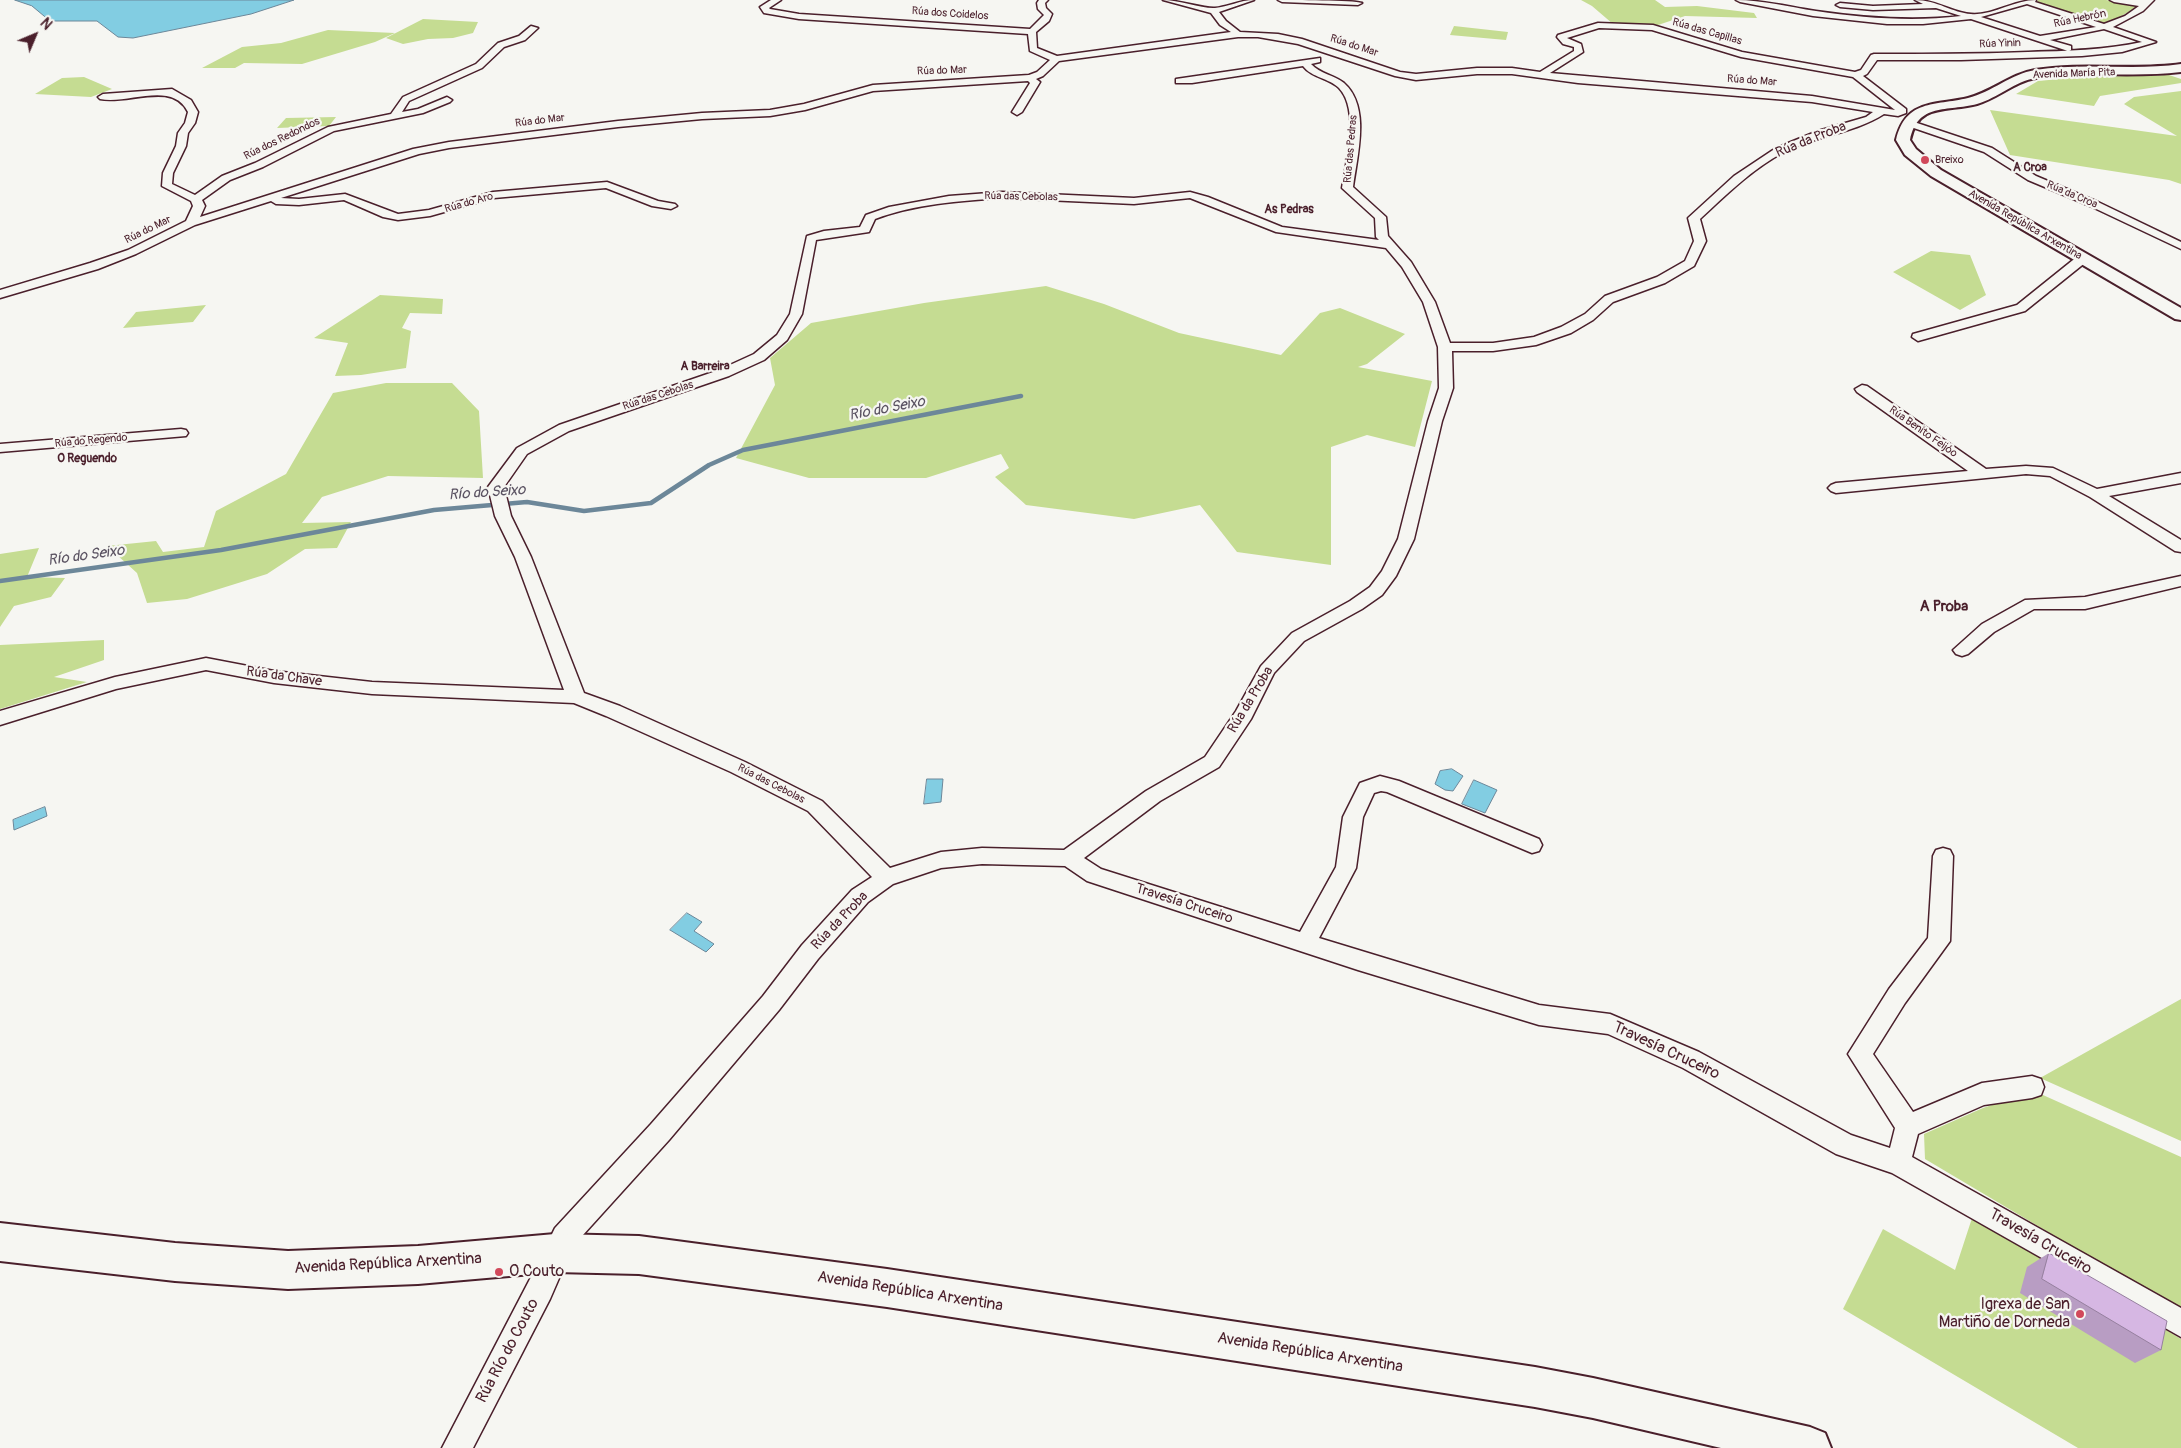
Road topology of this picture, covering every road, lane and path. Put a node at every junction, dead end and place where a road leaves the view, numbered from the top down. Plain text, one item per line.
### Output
1 (777, 0) edge
2 (1044, 0) edge
3 (1167, 0) edge
4 (1250, 0) edge
5 (1282, 0) edge
6 (1740, 0) edge
7 (1919, 0) edge
8 (2114, 0) edge
9 (2030, 1) edge
10 (2148, 2) edge
11 (1358, 3) dead end
12 (1835, 5) dead end
13 (1936, 6) junction
14 (1214, 11) junction
15 (1974, 18) junction
16 (2105, 26) junction
17 (534, 28) dead end
18 (1032, 32) junction
19 (1238, 34) junction
20 (2038, 38) junction
21 (2082, 53) junction
22 (1338, 54) junction
23 (1056, 58) junction
24 (1306, 64) junction
25 (2181, 68) edge
26 (1543, 74) junction
27 (1856, 75) junction
28 (1030, 78) junction
29 (1179, 81) dead end
30 (103, 97) dead end
31 (447, 100) dead end
32 (1017, 112) dead end
33 (1903, 115) junction
34 (394, 116) junction
35 (268, 198) junction
36 (196, 199) junction
37 (671, 206) dead end
38 (191, 223) junction
39 (1388, 245) junction
40 (2181, 246) edge
41 (2082, 259) junction
42 (0, 294) edge
43 (2181, 314) edge
44 (1918, 337) dead end
45 (1445, 347) junction
46 (1862, 389) dead end
47 (181, 433) dead end
48 (0, 448) edge
49 (1984, 475) junction
50 (2181, 478) edge
51 (1836, 488) dead end
52 (2095, 494) junction
53 (2181, 547) edge
54 (2181, 581) edge
55 (1962, 650) dead end
56 (576, 697) junction
57 (0, 718) edge
58 (1532, 845) dead end
59 (1943, 856) dead end
60 (1068, 858) junction
61 (886, 878) junction
62 (1305, 943) junction
63 (2032, 1087) dead end
64 (1908, 1126) junction
65 (1898, 1163) junction
66 (0, 1242) edge
67 (555, 1253) junction
68 (2181, 1324) edge
69 (457, 1448) edge
70 (1810, 1448) edge

1 - 18 street, Rúa dos Coidelos
2 - 18 street
3 - 14 street
4 - 14 street
5 - 11 street
6 - 15 street
7 - 13 street
8 - 10 street
9 - 15 street
9 - 16 street
10 - 16 street, Rúa Hebrón
12 - 13 street
13 - 15 street
14 - 19 street
15 - 20 street
16 - 20 street, Rúa Hebrón
16 - 21 street, Rúa Yinin
17 - 34 street
18 - 23 street
19 - 22 street, Rúa do Mar
19 - 23 street, Rúa do Mar
20 - 21 street
21 - 27 street, Rúa Yinin
22 - 24 street
22 - 26 street, Rúa do Mar
23 - 28 street
24 - 29 street
24 - 39 street, Rúa das Pedras
25 - 33 main road, Avenida María Pita
26 - 27 street, Rúa das Capillas
26 - 33 street, Rúa do Mar
27 - 33 street, Rúa das Capillas
28 - 32 street
28 - 35 street, Rúa do Mar
30 - 36 street
31 - 34 street, Rúa dos Redondos
33 - 40 street, Rúa da Croa
33 - 41 main road, Avenida República Arxentina
33 - 45 street, Rúa da Proba
34 - 36 street, Rúa dos Redondos
35 - 37 street, Rúa do Aro
35 - 38 street, Rúa do Mar
36 - 38 street
38 - 42 street, Rúa do Mar
39 - 45 street, Rúa das Pedras
39 - 56 street, Rúa das Cebolas
41 - 43 main road, Avenida República Arxentina
41 - 44 street
45 - 60 street, Rúa da Proba
46 - 49 street, Rúa Benito Feijóo
47 - 48 street, Rúa do Regendo
49 - 51 street, Rúa Benito Feijóo
49 - 52 street, Rúa Benito Feijóo
50 - 52 street
52 - 53 street, Rúa Benito Feijóo
54 - 55 street
56 - 57 street, Rúa da Chave
56 - 61 street, Rúa das Cebolas
58 - 62 street
59 - 64 street
60 - 61 street, Rúa da Proba
60 - 62 street, Travesía Cruceiro
61 - 67 street, Rúa da Proba
62 - 65 street, Travesía Cruceiro
63 - 64 street
64 - 65 street
65 - 68 street, Travesía Cruceiro
66 - 67 main road, Avenida República Arxentina
67 - 69 street, Rúa Río do Couto
67 - 70 main road, Avenida República Arxentina

